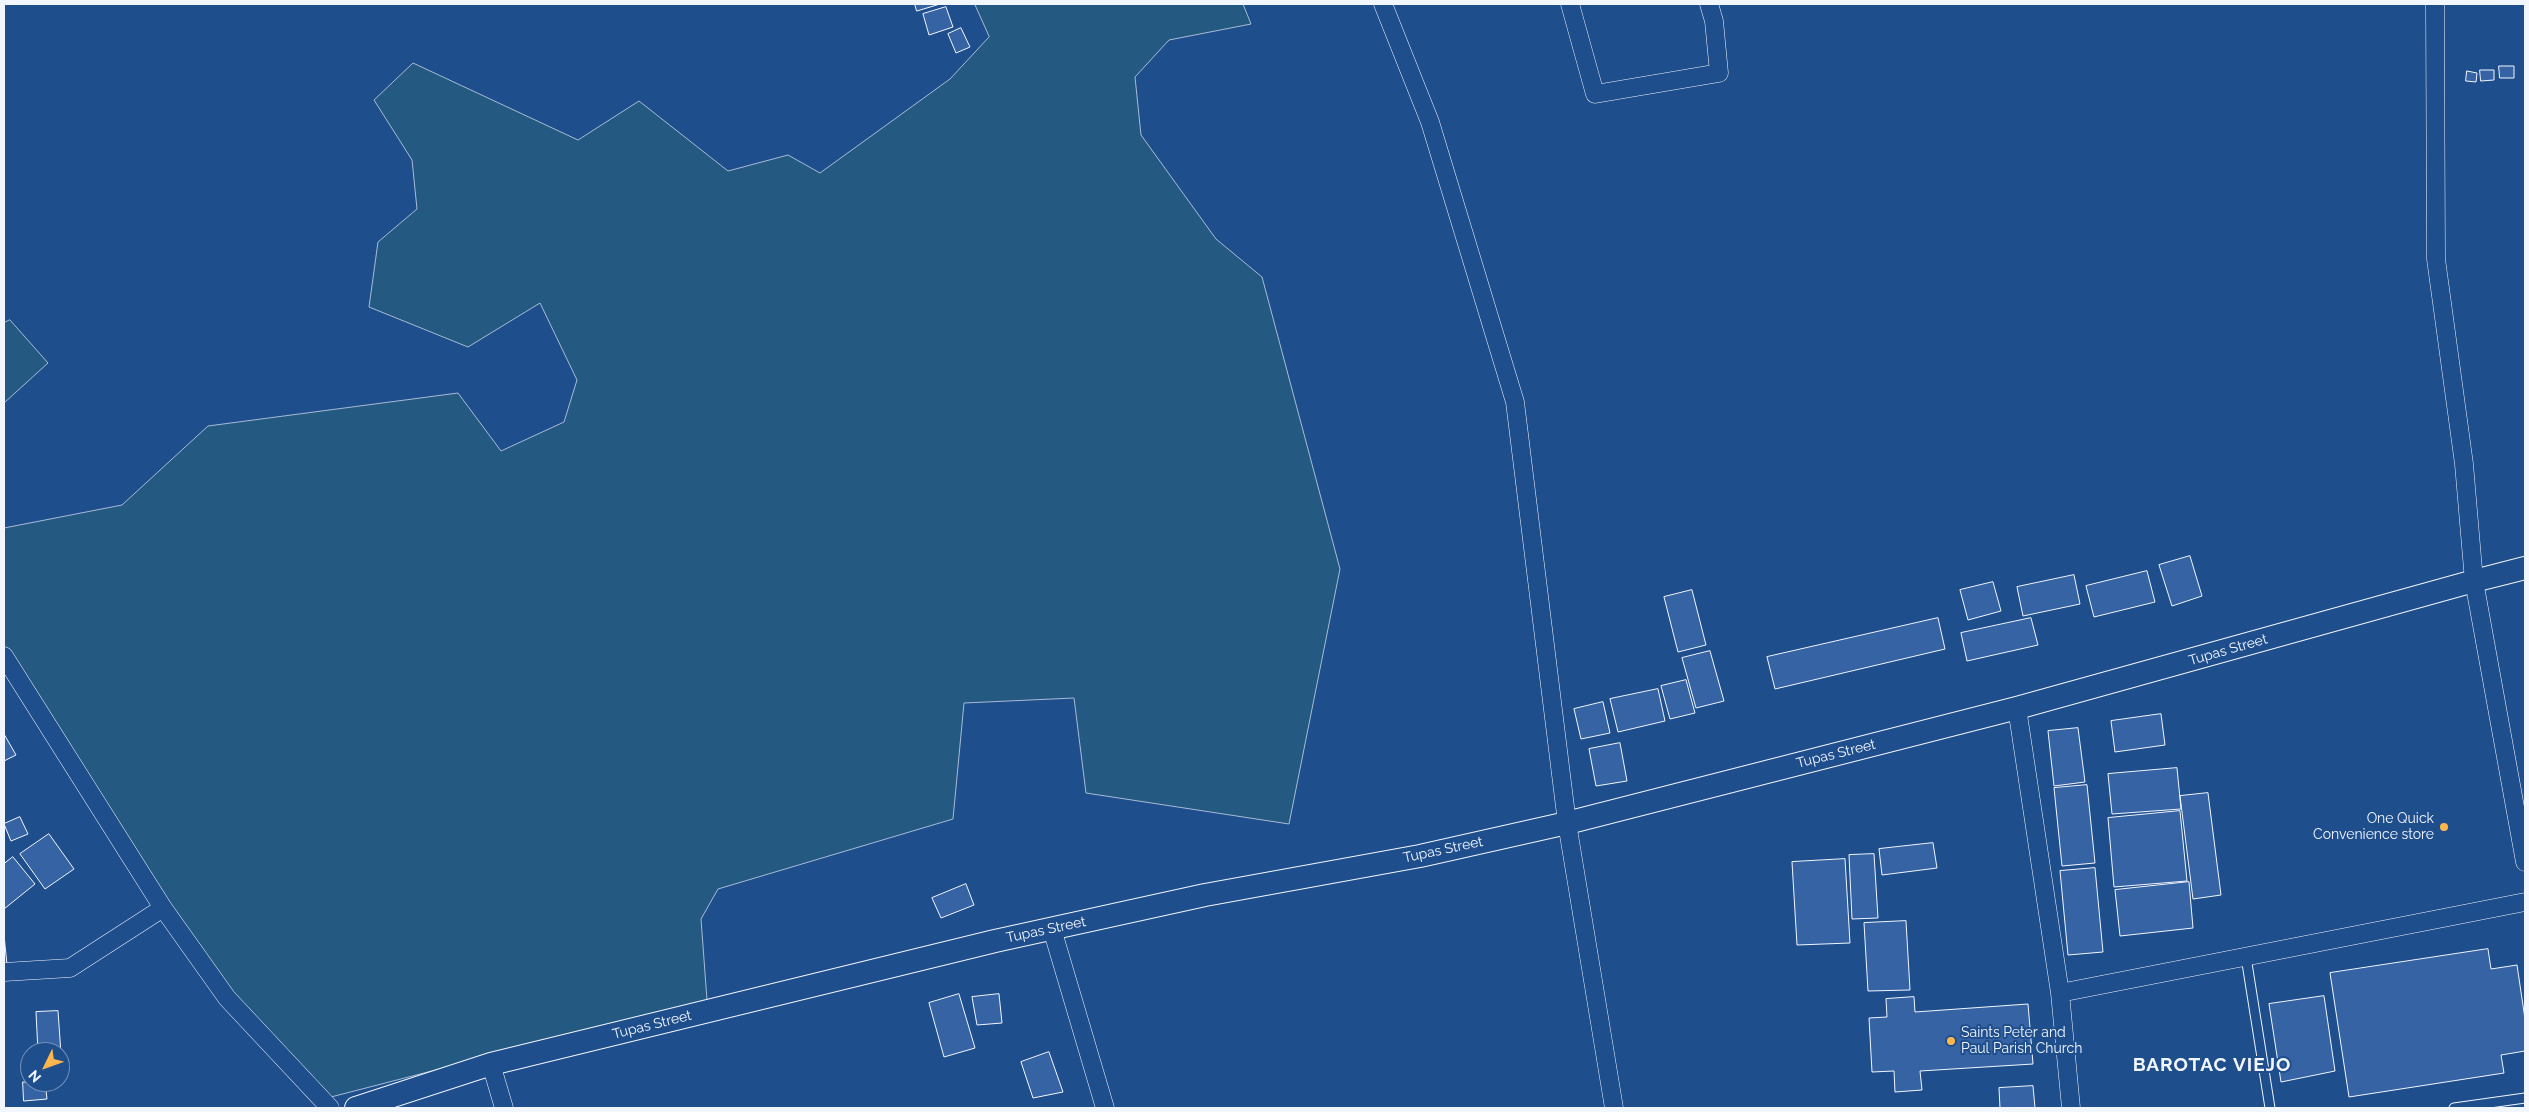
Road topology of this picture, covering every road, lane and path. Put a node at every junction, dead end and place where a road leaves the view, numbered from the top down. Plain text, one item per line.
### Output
1 (1384, 4) edge
2 (1570, 4) edge
3 (1709, 4) edge
4 (2435, 4) edge
5 (2525, 568) edge
6 (2474, 581) junction
7 (4, 656) edge
8 (2017, 708) junction
9 (1567, 824) junction
10 (2525, 862) edge
11 (2525, 902) edge
12 (164, 908) junction
13 (1052, 929) junction
14 (2246, 957) junction
15 (4, 972) edge
16 (2060, 993) junction
17 (491, 1064) junction
18 (2525, 1098) edge
19 (330, 1108) edge
20 (356, 1108) edge
21 (504, 1108) edge
22 (1105, 1108) edge
23 (1614, 1108) edge
24 (2071, 1108) edge
25 (2270, 1108) edge
26 (2454, 1108) edge

1 - 9 street
2 - 3 street
4 - 6 street
5 - 6 street, Tupas Street
6 - 8 street, Tupas Street
6 - 10 street
7 - 12 street
8 - 9 street, Tupas Street
8 - 16 street
9 - 13 street, Tupas Street
9 - 23 street
11 - 14 street
12 - 15 street
12 - 19 street
13 - 17 street, Tupas Street
13 - 22 street
14 - 16 street
14 - 25 lane
16 - 24 street
17 - 20 street, Tupas Street
17 - 21 street
18 - 26 lane

